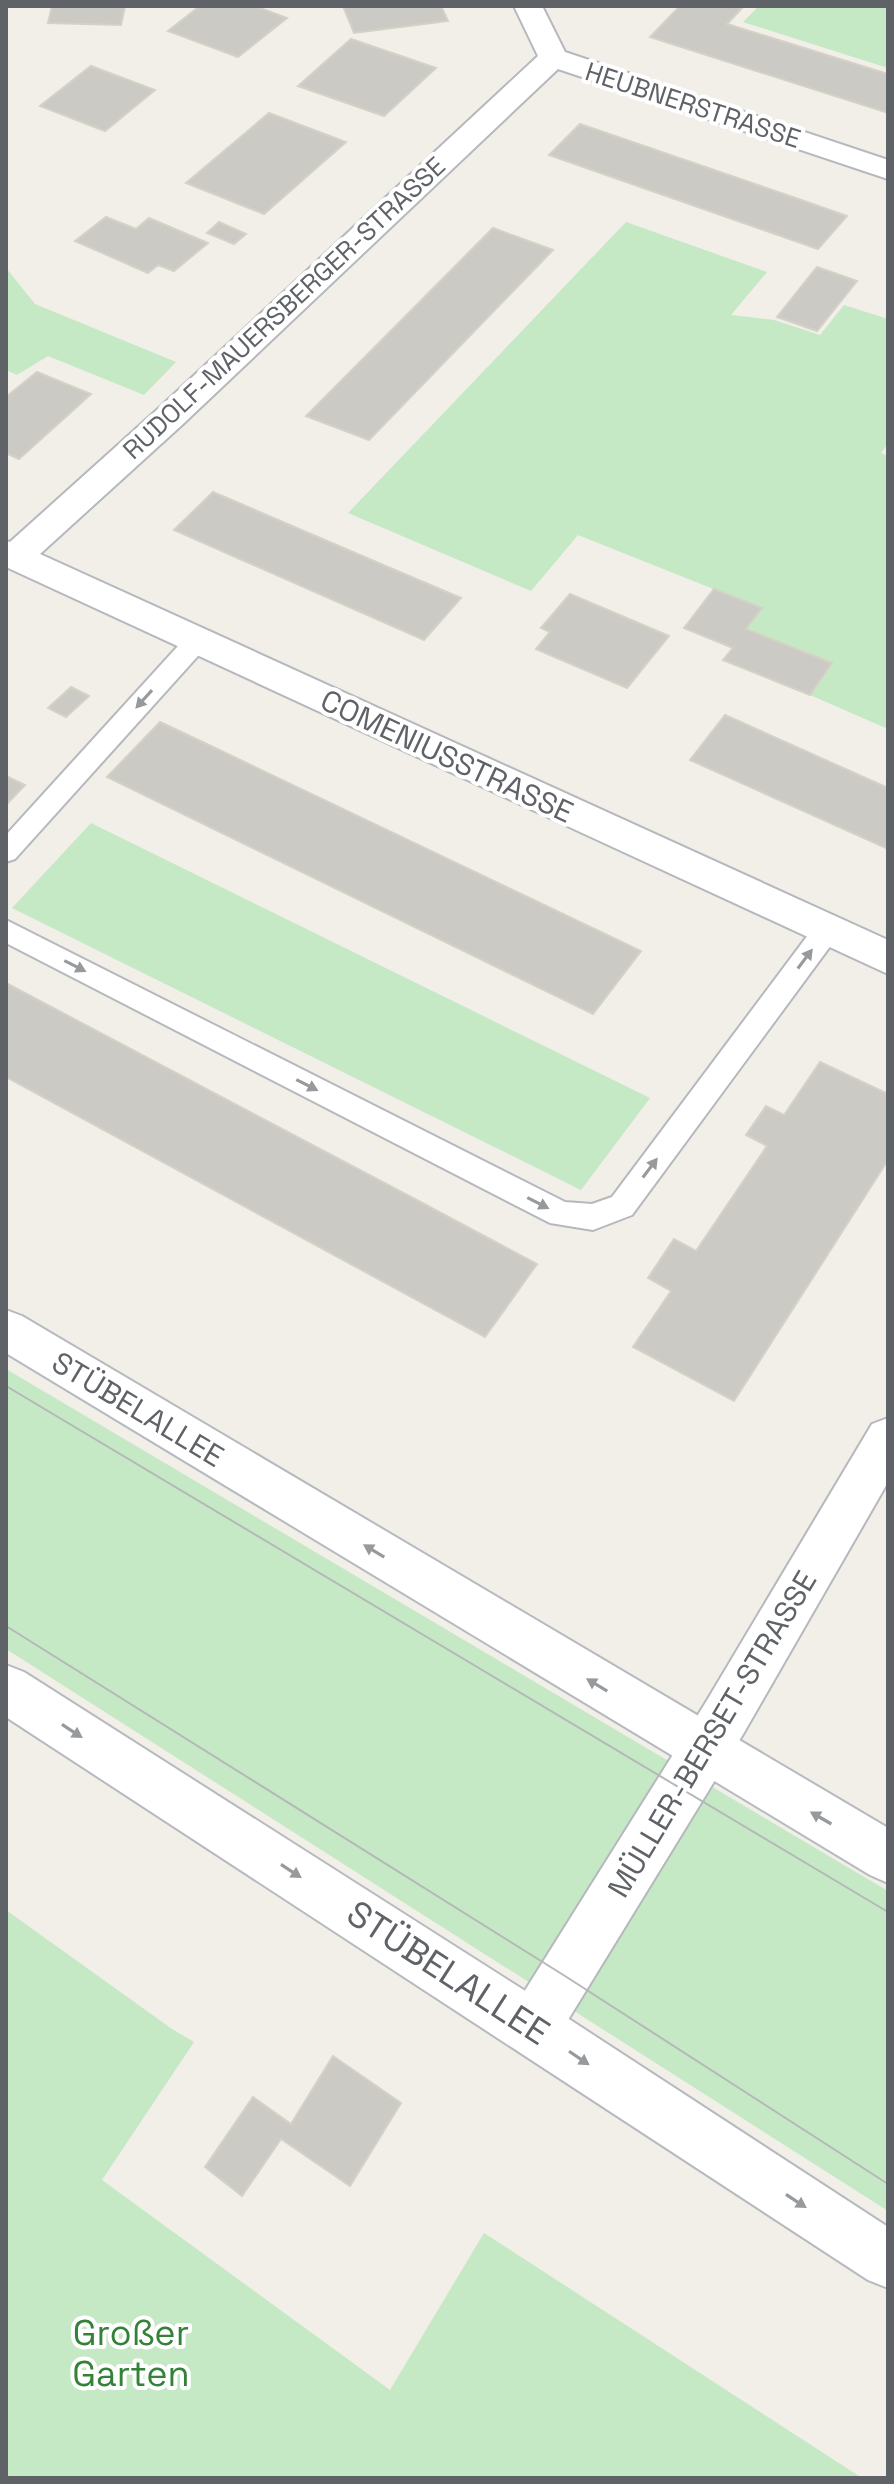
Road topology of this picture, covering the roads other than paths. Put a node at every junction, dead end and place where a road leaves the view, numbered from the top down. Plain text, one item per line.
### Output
1 (528, 6) edge
2 (553, 58) junction
3 (888, 170) edge
4 (10, 555) edge
5 (197, 641) junction
6 (6, 852) edge
7 (827, 930) junction
8 (6, 931) edge
9 (888, 958) edge
10 (6, 1330) edge
11 (888, 1439) edge
12 (6, 1689) edge
13 (705, 1750) junction
14 (888, 1857) edge
15 (533, 2027) junction
16 (888, 2260) edge

1 - 2 street, HEUBNERSTRASSE
2 - 3 street, HEUBNERSTRASSE
2 - 4 street, RUDOLF-MAUERSBERGER-STRASSE
4 - 5 street, COMENIUSSTRASSE
5 -> 6 lane
5 - 7 street, COMENIUSSTRASSE
8 -> 7 lane
7 - 9 street, COMENIUSSTRASSE
13 -> 10 street, STÜBELALLEE
11 - 13 street, MÜLLER-BERSET-STRASSE
12 -> 15 street, STÜBELALLEE
14 -> 13 street, STÜBELALLEE
13 - 15 street, MÜLLER-BERSET-STRASSE
15 -> 16 street, STÜBELALLEE

